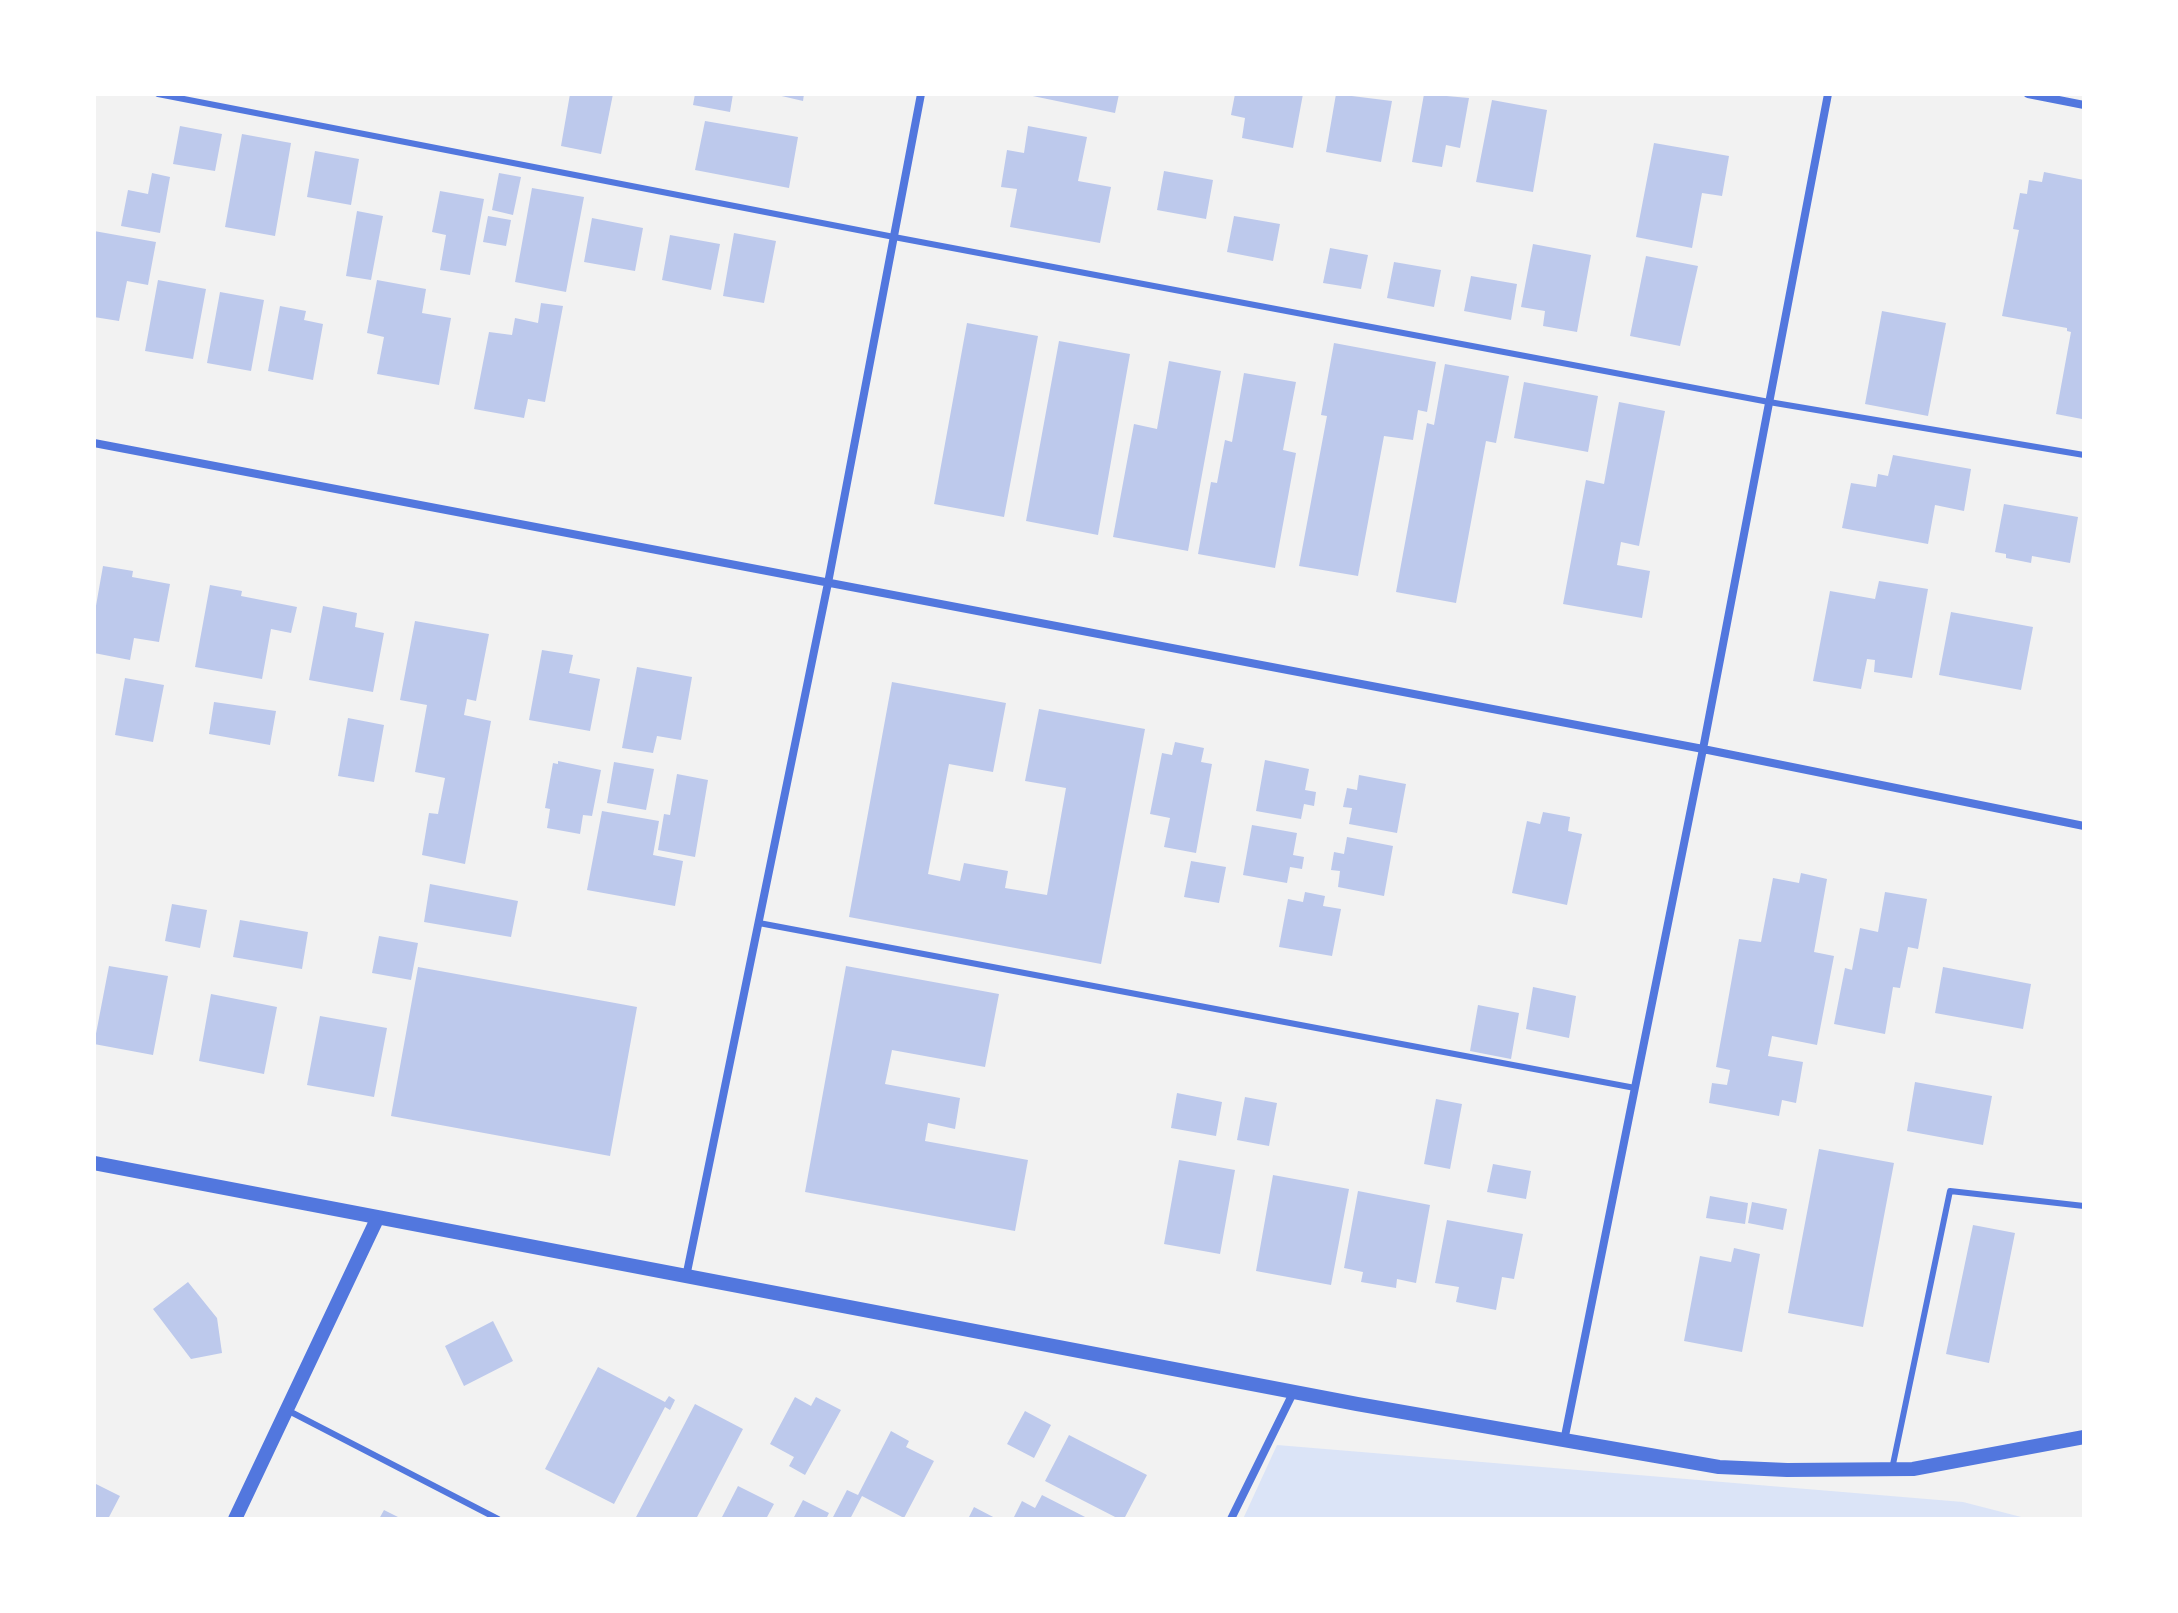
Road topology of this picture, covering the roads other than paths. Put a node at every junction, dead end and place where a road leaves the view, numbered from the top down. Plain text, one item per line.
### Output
1 (158, 94) edge
2 (921, 94) edge
3 (1828, 94) edge
4 (2028, 94) edge
5 (2084, 105) edge
6 (894, 237) junction
7 (1769, 402) junction
8 (94, 443) edge
9 (2084, 455) edge
10 (828, 583) junction
11 (1703, 749) junction
12 (2084, 826) edge
13 (759, 923) junction
14 (1635, 1088) junction
15 (94, 1163) edge
16 (2084, 1206) edge
17 (378, 1217) junction
18 (686, 1277) junction
19 (1294, 1391) junction
20 (287, 1410) junction
21 (2084, 1437) edge
22 (1564, 1442) junction
23 (1892, 1469) junction
24 (235, 1519) edge
25 (498, 1519) edge
26 (1231, 1519) edge

1 - 6 lane
2 - 6 street
3 - 7 street
4 - 5 street
6 - 7 lane
6 - 10 street
7 - 9 lane
7 - 11 street
8 - 10 street
10 - 11 street
10 - 13 street
11 - 12 street
11 - 14 street
13 - 14 lane
13 - 18 street
14 - 22 street
15 - 17 street
16 - 23 lane
17 - 18 street
17 - 20 street
18 - 19 street
19 - 22 street
19 - 26 street
20 - 24 street
20 - 25 lane
21 - 23 street
22 - 23 street

